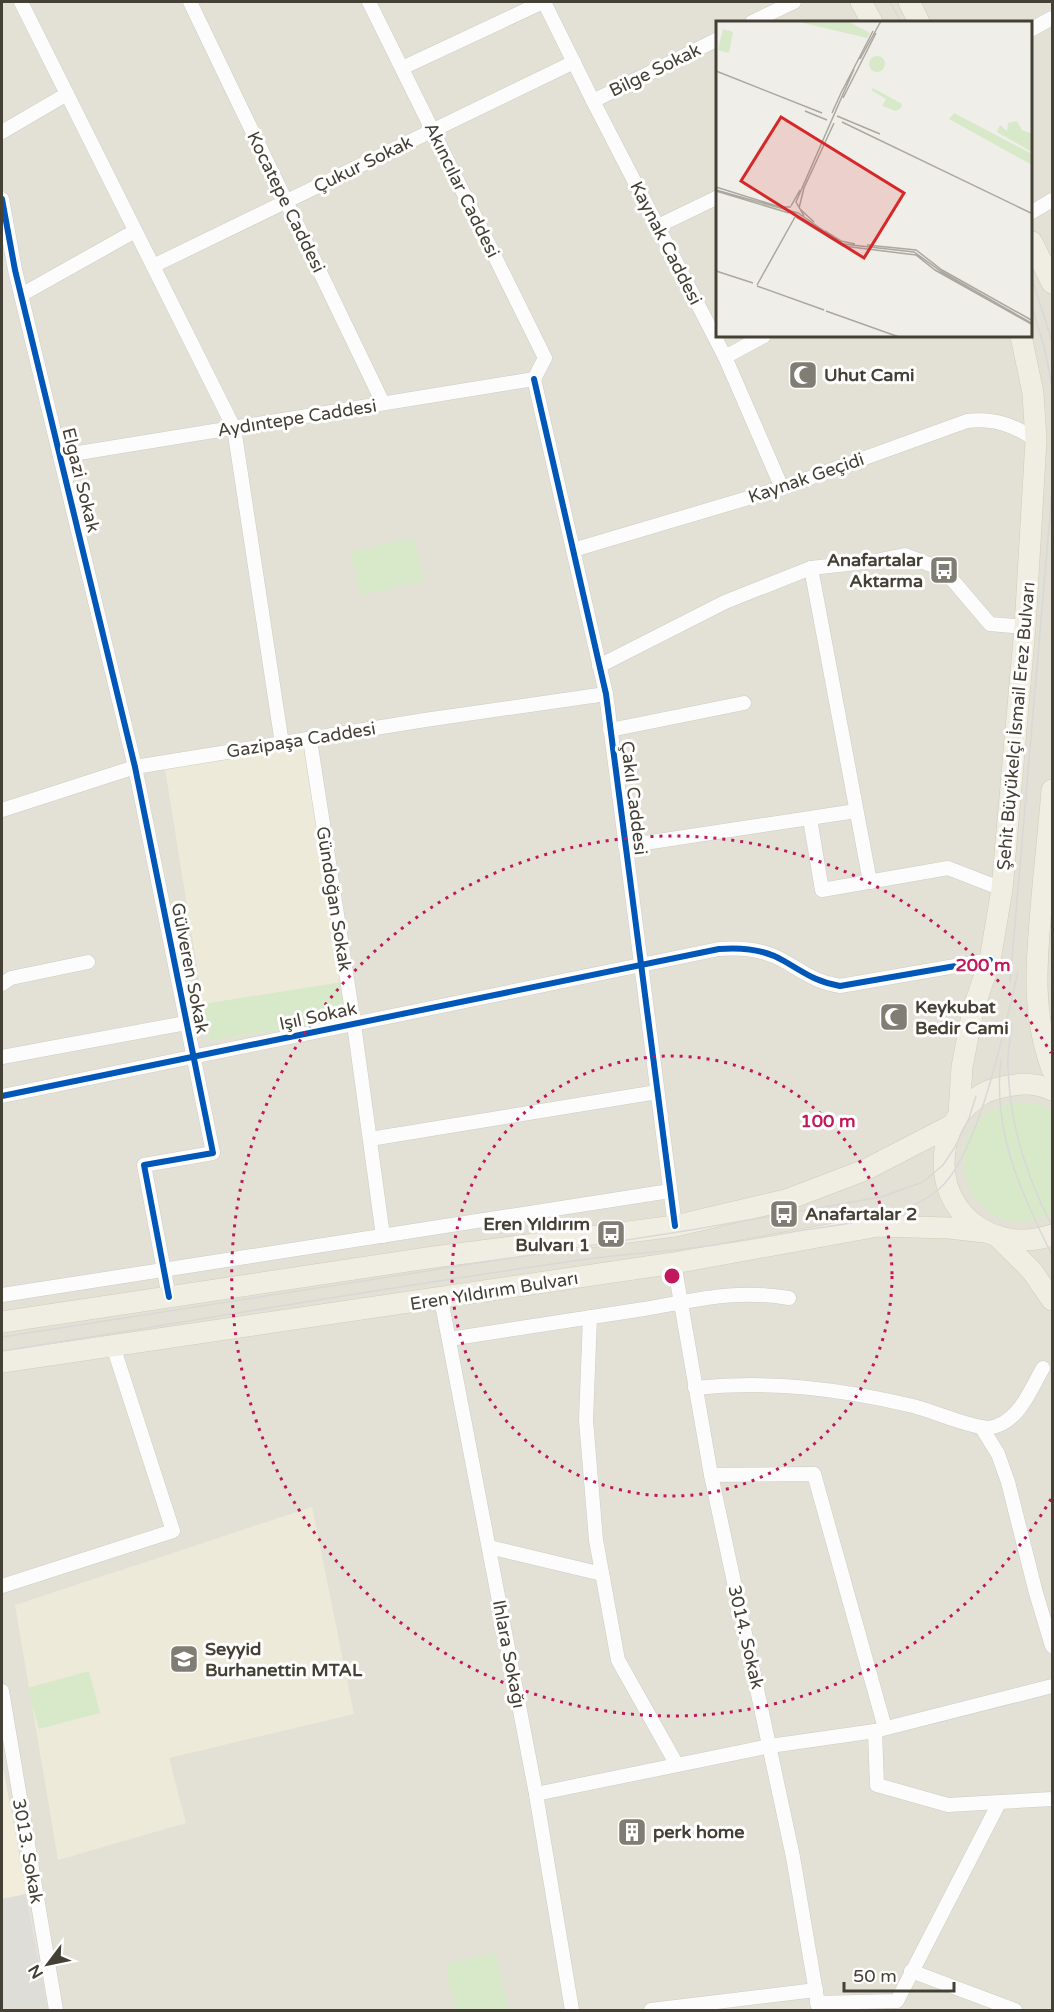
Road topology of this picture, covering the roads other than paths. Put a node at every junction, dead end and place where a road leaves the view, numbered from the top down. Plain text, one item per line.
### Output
1 (21, 2) edge
2 (190, 2) edge
3 (369, 2) edge
4 (543, 2) edge
5 (794, 2) edge
6 (861, 2) edge
7 (909, 2) edge
8 (1053, 18) edge
9 (754, 21) edge
10 (871, 21) edge
11 (918, 21) edge
12 (1033, 28) edge
13 (716, 40) edge
14 (574, 62) junction
15 (402, 68) junction
16 (67, 94) junction
17 (593, 101) junction
18 (433, 130) junction
19 (2, 132) edge
20 (716, 198) edge
21 (2, 199) edge
22 (1053, 200) edge
23 (286, 201) junction
24 (1033, 211) edge
25 (658, 226) junction
26 (135, 231) junction
27 (1033, 244) edge
28 (153, 266) junction
29 (1053, 283) edge
30 (21, 295) junction
31 (760, 338) edge
32 (1021, 338) edge
33 (724, 357) junction
34 (534, 379) junction
35 (383, 404) junction
36 (234, 428) junction
37 (1036, 440) junction
38 (60, 456) junction
39 (782, 488) junction
40 (573, 550) junction
41 (811, 568) junction
42 (1025, 627) junction
43 (599, 666) junction
44 (606, 694) junction
45 (744, 703) dead end
46 (610, 730) junction
47 (310, 740) junction
48 (282, 744) junction
49 (135, 767) junction
50 (1053, 790) edge
51 (2, 810) edge
52 (856, 811) junction
53 (810, 819) junction
54 (625, 846) junction
55 (870, 882) junction
56 (1002, 890) junction
57 (990, 960) junction
58 (88, 962) dead end
59 (640, 965) junction
60 (2, 984) edge
61 (186, 1023) junction
62 (354, 1024) junction
63 (2, 1042) edge
64 (3, 1057) edge
65 (193, 1057) junction
66 (1053, 1068) edge
67 (1053, 1090) edge
68 (657, 1092) junction
69 (2, 1096) edge
70 (956, 1119) junction
71 (370, 1139) junction
72 (670, 1191) junction
73 (675, 1226) junction
74 (991, 1234) junction
75 (1053, 1234) edge
76 (383, 1236) junction
77 (674, 1263) junction
78 (164, 1270) junction
79 (2, 1295) edge
80 (169, 1297) junction
81 (789, 1298) dead end
82 (441, 1299) junction
83 (1053, 1300) edge
84 (680, 1303) junction
85 (590, 1317) junction
86 (2, 1322) edge
87 (449, 1339) junction
88 (113, 1346) junction
89 (2, 1362) edge
90 (1043, 1368) dead end
91 (695, 1388) junction
92 (982, 1428) junction
93 (711, 1475) junction
94 (489, 1547) junction
95 (602, 1574) junction
96 (2, 1586) edge
97 (1053, 1646) edge
98 (1053, 1686) edge
99 (2, 1691) edge
100 (880, 1729) junction
101 (770, 1746) junction
102 (677, 1765) junction
103 (536, 1794) junction
104 (1053, 1799) edge
105 (999, 1803) junction
106 (911, 1971) junction
107 (817, 2001) edge
108 (725, 2006) edge
109 (56, 2010) edge
110 (572, 2010) edge
111 (651, 2010) edge
112 (1015, 2010) edge

1 - 16 street
2 - 23 street, Kocatepe Caddesi
3 - 15 street, Akıncılar Caddesi
4 - 14 street, Kaynak Caddesi
4 - 15 street
5 - 9 street
6 - 10 main road
7 - 11 main road
8 - 12 street
13 - 17 street, Bilge Sokak
14 - 17 street, Kaynak Caddesi
14 - 18 street, Çukur Sokak
15 - 18 street, Akıncılar Caddesi
16 - 19 street
16 - 26 street
17 - 25 street, Kaynak Caddesi
18 - 23 street, Çukur Sokak
18 - 34 street, Akıncılar Caddesi
20 - 25 street
21 - 30 street, Elgazi Sokak
22 - 24 street
23 - 28 street, Çukur Sokak
23 - 35 street, Kocatepe Caddesi
25 - 33 street, Kaynak Caddesi
26 - 28 street
26 - 30 street
27 - 29 main road
28 - 36 street
30 - 38 street, Elgazi Sokak
31 - 33 street
32 - 37 main road, Şehit Büyükelçi İsmail Erez Bulvarı
33 - 39 street, Kaynak Caddesi
34 - 35 street, Aydıntepe Caddesi
34 - 40 street, Çakıl Caddesi
35 - 36 street, Aydıntepe Caddesi
36 - 38 street, Aydıntepe Caddesi
36 - 48 street
37 - 39 street, Kaynak Geçidi
37 - 42 main road, Şehit Büyükelçi İsmail Erez Bulvarı
38 - 49 street, Elgazi Sokak
39 - 40 street, Kaynak Geçidi
40 - 43 street, Çakıl Caddesi
41 - 42 street
41 - 43 street
41 - 52 street
42 - 56 main road, Şehit Büyükelçi İsmail Erez Bulvarı
43 - 44 street, Çakıl Caddesi
44 - 46 street, Çakıl Caddesi
44 - 47 street, Gazipaşa Caddesi
45 - 46 street
46 - 54 street, Çakıl Caddesi
47 - 48 street, Gazipaşa Caddesi
47 - 62 street, Gündoğan Sokak
48 - 49 street, Gazipaşa Caddesi
49 - 51 street, Gazipaşa Caddesi
49 - 61 street, Gülveren Sokak
50 - 66 main road
52 - 53 street
52 - 55 street
53 - 54 street
53 - 55 street
54 - 59 street, Çakıl Caddesi
55 - 56 street
56 - 57 main road, Şehit Büyükelçi İsmail Erez Bulvarı
57 - 59 street, Işıl Sokak
57 - 70 main road, Şehit Büyükelçi İsmail Erez Bulvarı
58 - 60 street
59 - 62 street, Işıl Sokak
59 - 68 street, Çakıl Caddesi
61 - 64 street
61 - 65 street, Gülveren Sokak
62 - 65 street, Işıl Sokak
62 - 71 street, Gündoğan Sokak
63 - 64 street
65 - 69 street, Işıl Sokak
65 - 78 street, Gülveren Sokak
67 - 70 main road
68 - 71 street
68 - 72 street, Çakıl Caddesi
70 - 73 main road
70 - 74 main road, Şehit Büyükelçi İsmail Erez Bulvarı
71 - 76 street, Gündoğan Sokak
72 - 73 street, Çakıl Caddesi
72 - 76 street
73 - 80 main road
74 - 75 main road, Eren Yıldırım Bulvarı
74 - 77 main road, Eren Yıldırım Bulvarı
74 - 83 main road
76 - 78 street
77 - 82 main road, Eren Yıldırım Bulvarı
77 - 84 street, 3014. Sokak
78 - 79 street
78 - 80 street, Gülveren Sokak
80 - 86 main road
81 - 84 street
82 - 87 street, Ihlara Sokağı
82 - 88 main road, Eren Yıldırım Bulvarı
84 - 85 street
84 - 91 street, 3014. Sokak
85 - 87 street
85 - 95 street
87 - 94 street, Ihlara Sokağı
88 - 89 main road, Eren Yıldırım Bulvarı
88 - 96 street
90 - 92 street
91 - 92 street
91 - 93 street, 3014. Sokak
92 - 97 street
93 - 100 street
93 - 101 street, 3014. Sokak
94 - 95 street
94 - 103 street, Ihlara Sokağı
95 - 102 street
98 - 100 street
99 - 109 street, 3013. Sokak
100 - 101 street
100 - 105 street
101 - 102 street
101 - 107 street, 3014. Sokak
102 - 103 street
103 - 110 street, Ihlara Sokağı
104 - 105 street
105 - 106 street
106 - 107 street
106 - 112 street
107 - 108 street
108 - 111 street

